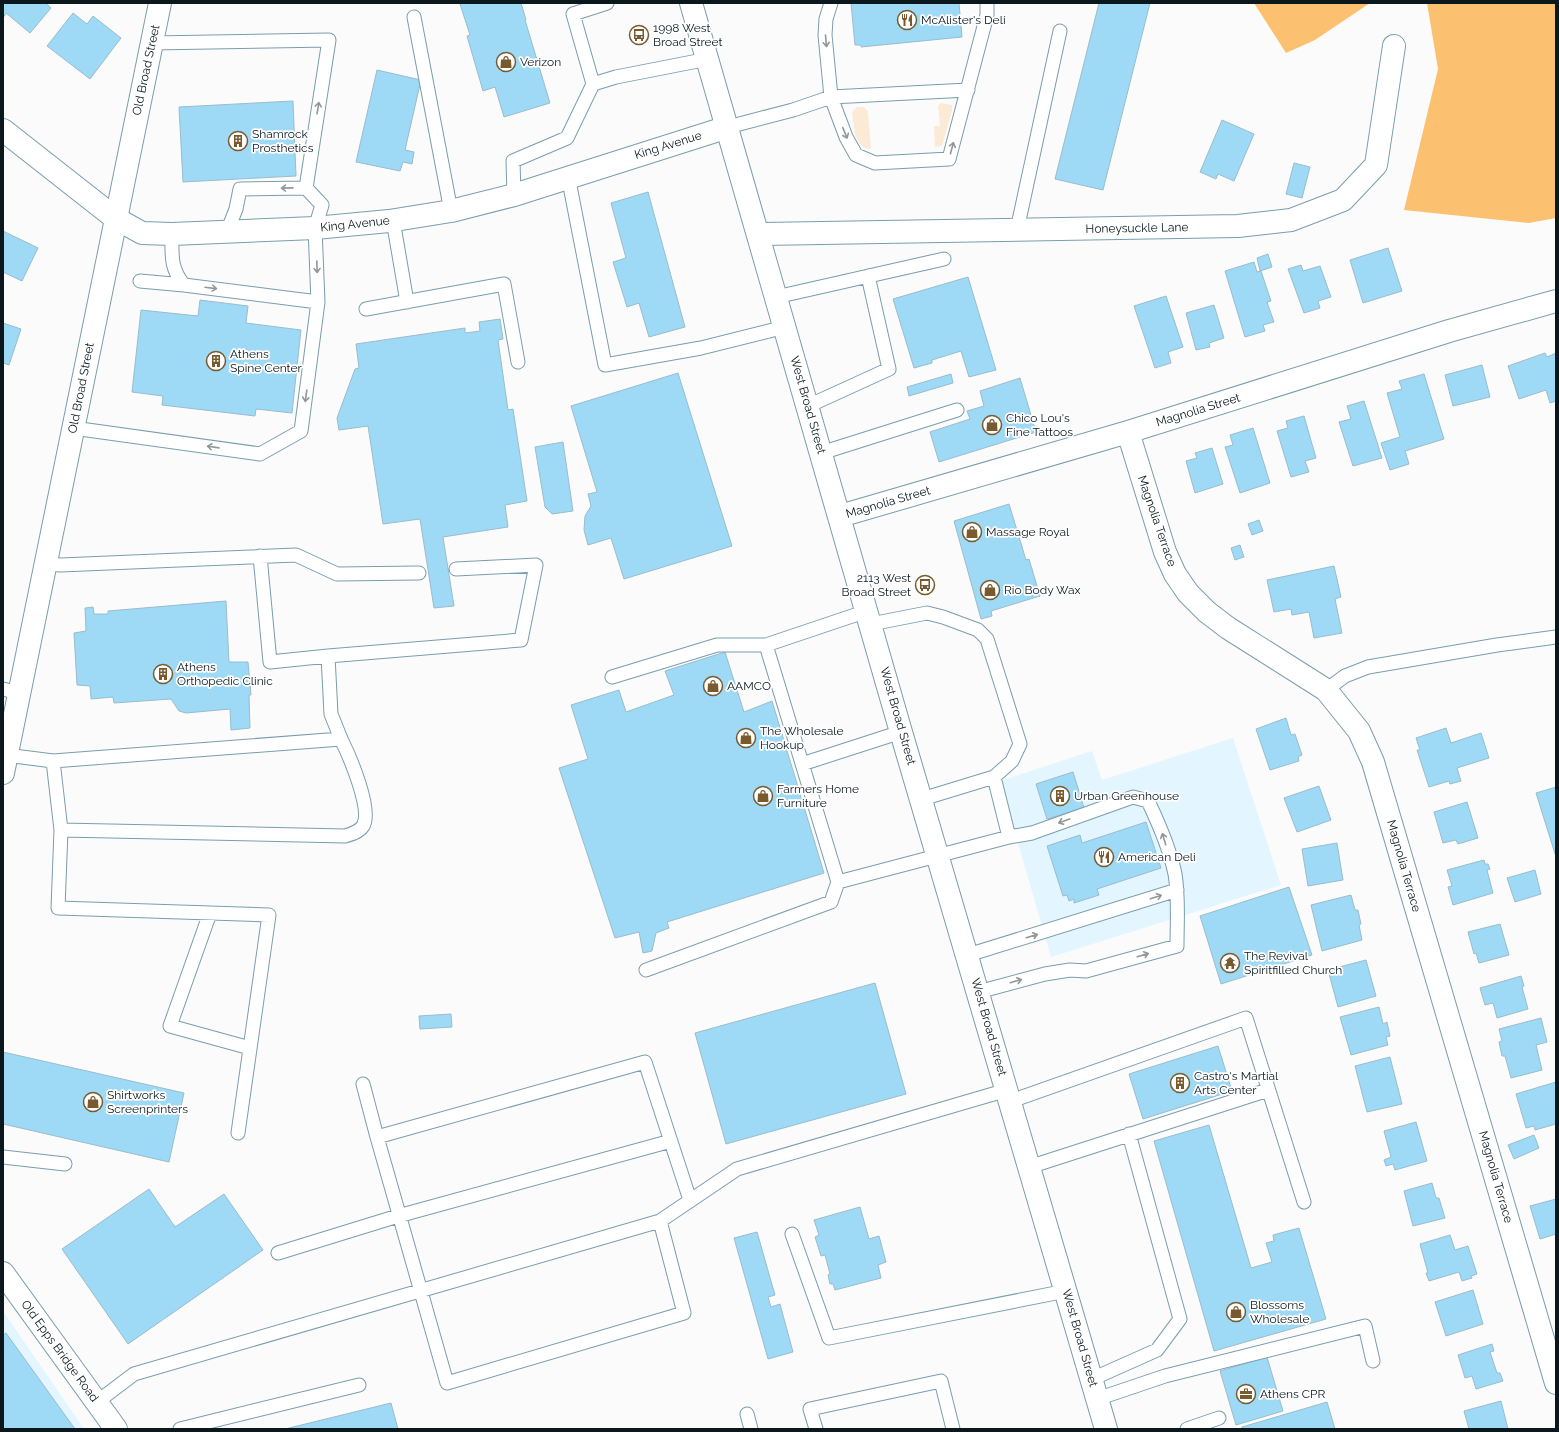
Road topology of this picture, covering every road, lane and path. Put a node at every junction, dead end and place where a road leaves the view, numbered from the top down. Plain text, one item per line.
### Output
1 (160, 3) edge
2 (607, 3) edge
3 (691, 3) edge
4 (831, 3) edge
5 (987, 3) edge
6 (414, 17) dead end
7 (1060, 31) dead end
8 (152, 43) junction
9 (1394, 46) dead end
10 (708, 60) junction
11 (593, 84) junction
12 (968, 90) junction
13 (831, 97) junction
14 (728, 127) junction
15 (3, 130) edge
16 (568, 176) junction
17 (306, 188) junction
18 (514, 194) junction
19 (451, 211) junction
20 (115, 218) junction
21 (393, 220) junction
22 (315, 228) junction
23 (1017, 230) junction
24 (227, 232) junction
25 (172, 234) junction
26 (758, 234) junction
27 (944, 259) dead end
28 (868, 276) junction
29 (140, 281) dead end
30 (184, 285) junction
31 (776, 297) junction
32 (1556, 301) edge
33 (318, 302) junction
34 (407, 302) junction
35 (366, 309) dead end
36 (785, 327) junction
37 (518, 362) dead end
38 (808, 406) junction
39 (957, 410) dead end
40 (72, 428) junction
41 (1128, 432) junction
42 (821, 453) junction
43 (840, 516) junction
44 (260, 556) junction
45 (45, 564) junction
46 (456, 569) dead end
47 (419, 573) dead end
48 (869, 618) junction
49 (1556, 637) edge
50 (766, 645) junction
51 (328, 656) junction
52 (612, 677) dead end
53 (1326, 690) junction
54 (11, 691) edge
55 (901, 732) junction
56 (341, 739) junction
57 (53, 761) junction
58 (5, 764) edge
59 (802, 764) junction
60 (994, 777) junction
61 (922, 799) junction
62 (61, 830) junction
63 (1009, 837) junction
64 (938, 855) junction
65 (838, 882) junction
66 (1177, 890) junction
67 (210, 913) junction
68 (968, 955) junction
69 (646, 970) dead end
70 (978, 992) junction
71 (250, 1048) junction
72 (363, 1084) dead end
73 (1268, 1090) junction
74 (1009, 1096) junction
75 (238, 1133) dead end
76 (1129, 1134) junction
77 (377, 1137) junction
78 (671, 1141) junction
79 (3, 1157) edge
80 (65, 1164) dead end
81 (1029, 1167) junction
82 (690, 1200) junction
83 (1304, 1202) dead end
84 (398, 1216) junction
85 (660, 1221) junction
86 (792, 1234) dead end
87 (278, 1253) dead end
88 (3, 1273) edge
89 (419, 1290) junction
90 (1066, 1291) junction
91 (1373, 1361) dead end
92 (1556, 1383) edge
93 (359, 1385) dead end
94 (1094, 1389) junction
95 (97, 1402) junction
96 (747, 1414) dead end
97 (1219, 1418) dead end
98 (116, 1429) edge
99 (180, 1429) edge
100 (751, 1429) edge
101 (816, 1429) edge
102 (953, 1429) edge
103 (1106, 1429) edge
104 (1187, 1429) edge

1 - 8 street, Old Broad Street
2 - 11 lane
3 - 10 street, West Broad Street
4 -> 13 lane
5 - 12 lane
6 - 19 lane
7 - 23 lane
17 -> 8 lane
8 - 20 street, Old Broad Street
9 - 23 street, Honeysuckle Lane
10 - 11 lane
10 - 14 street, West Broad Street
11 - 18 lane
12 - 13 lane
13 -> 12 lane
13 - 14 lane
14 - 16 street, King Avenue
14 - 26 street, West Broad Street
15 - 20 street, King Avenue
16 - 18 street, King Avenue
16 - 36 lane
17 - 22 lane
17 -> 24 lane
18 - 19 street, King Avenue
19 - 21 street, King Avenue
20 - 25 street, King Avenue
20 - 40 street, Old Broad Street
21 - 22 street, King Avenue
21 - 34 lane
22 - 24 street, King Avenue
22 -> 33 lane
23 - 26 street, Honeysuckle Lane
24 - 25 street, King Avenue
25 - 30 lane
26 - 31 street, West Broad Street
27 - 28 lane
28 - 31 lane
28 - 38 lane
29 - 30 lane
30 -> 33 lane
31 - 36 street, West Broad Street
32 - 41 street, Magnolia Street
33 -> 40 lane
34 - 35 lane
34 - 37 lane
36 - 38 street, West Broad Street
38 - 42 street, West Broad Street
39 - 42 lane
40 - 45 street, Old Broad Street
41 - 43 street, Magnolia Street
41 - 53 street, Magnolia Terrace
42 - 43 street, West Broad Street
43 - 48 street, West Broad Street
44 - 45 lane
44 - 47 lane
44 - 51 lane
45 - 54 street, Old Broad Street
46 - 51 lane
48 - 50 lane
48 - 55 street, West Broad Street
48 - 60 lane
49 - 53 lane
50 - 52 lane
50 - 59 lane
51 - 56 lane
53 - 92 street, Magnolia Terrace
54 - 58 street, Old Broad Street
55 - 59 lane
55 - 61 street, West Broad Street
56 - 57 lane
56 - 62 lane
57 - 58 lane
57 - 62 lane
59 - 65 lane
60 - 61 lane
60 - 63 lane
61 - 64 street, West Broad Street
62 - 67 lane
63 - 64 lane
66 -> 63 lane
64 - 65 lane
64 - 68 street, West Broad Street
65 - 69 lane
68 -> 66 lane
70 -> 66 lane
67 - 71 lane
67 - 71 lane
68 - 70 street, West Broad Street
70 - 74 street, West Broad Street
71 - 75 lane
72 - 77 lane
73 - 74 lane
73 - 76 lane
73 - 83 lane
74 - 81 street, West Broad Street
74 - 82 lane
76 - 81 lane
76 - 94 lane
77 - 78 lane
77 - 84 lane
78 - 82 lane
78 - 84 lane
79 - 80 lane
81 - 90 street, West Broad Street
82 - 85 lane
84 - 87 lane
84 - 89 lane
85 - 89 lane
85 - 89 lane
86 - 90 lane
88 - 95 street, Old Epps Bridge Road
89 - 95 lane
90 - 94 street, West Broad Street
91 - 94 lane
93 - 99 lane
94 - 103 street, West Broad Street
95 - 98 street, Old Epps Bridge Road
96 - 100 lane
97 - 104 lane
101 - 102 lane

